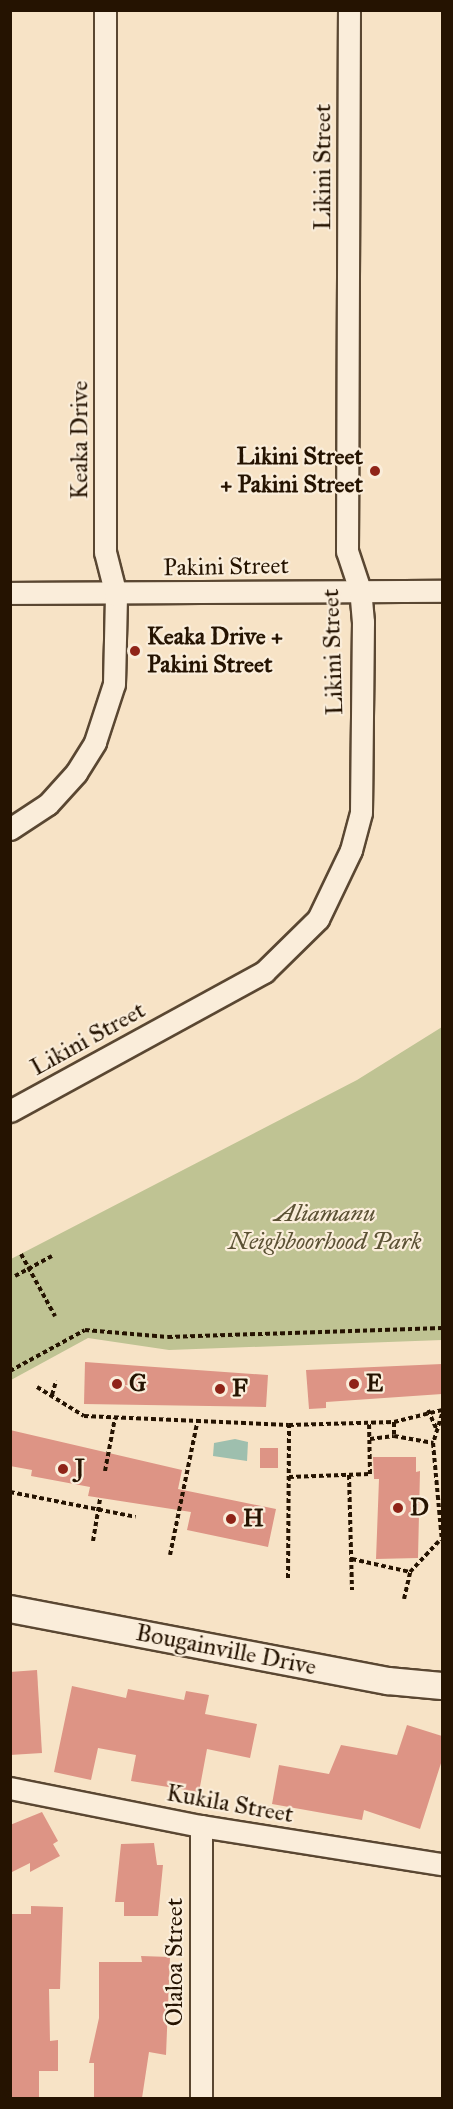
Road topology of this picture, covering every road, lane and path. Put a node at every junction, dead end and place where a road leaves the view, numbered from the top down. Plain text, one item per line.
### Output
1 (105, 10) edge
2 (349, 10) edge
3 (360, 590) junction
4 (442, 591) edge
5 (10, 593) edge
6 (116, 595) junction
7 (10, 829) edge
8 (10, 1111) edge
9 (21, 1254) dead end
10 (52, 1256) dead end
11 (29, 1269) junction
12 (15, 1276) dead end
13 (56, 1316) dead end
14 (442, 1328) edge
15 (10, 1371) edge
16 (56, 1381) dead end
17 (37, 1387) dead end
18 (52, 1395) junction
19 (428, 1410) junction
20 (442, 1410) edge
21 (442, 1414) edge
22 (115, 1418) junction
23 (369, 1422) junction
24 (394, 1422) junction
25 (197, 1423) dead end
26 (289, 1425) junction
27 (437, 1431) junction
28 (394, 1436) junction
29 (370, 1439) junction
30 (433, 1443) junction
31 (105, 1471) dead end
32 (350, 1475) junction
33 (289, 1476) junction
34 (10, 1492) edge
35 (100, 1499) dead end
36 (98, 1510) junction
37 (136, 1517) dead end
38 (93, 1541) dead end
39 (441, 1541) edge
40 (170, 1555) dead end
41 (352, 1559) junction
42 (410, 1572) junction
43 (288, 1578) dead end
44 (352, 1590) dead end
45 (404, 1599) dead end
46 (10, 1610) edge
47 (442, 1686) edge
48 (10, 1788) edge
49 (201, 1826) junction
50 (442, 1864) edge
51 (201, 2098) edge

1 - 6 street, Keaka Drive
2 - 3 street, Likini Street
3 - 4 street, Pakini Street
3 - 6 street, Pakini Street
3 - 8 street, Likini Street
5 - 6 street, Pakini Street
6 - 7 street, Keaka Drive
9 - 11 path
10 - 11 path
11 - 12 path
11 - 13 path
14 - 15 path
16 - 18 path
17 - 18 path
18 - 22 path
19 - 20 path
19 - 24 path
19 - 27 path
21 - 27 path
22 - 26 path
22 - 31 path
23 - 24 path
23 - 26 path
23 - 29 path
24 - 28 path
25 - 40 path
26 - 33 path
27 - 30 path
28 - 29 path
28 - 30 path
29 - 32 path
30 - 39 path
32 - 33 path
32 - 41 path
33 - 43 path
34 - 36 path
35 - 36 path
36 - 37 path
36 - 38 path
39 - 42 path
41 - 42 path
41 - 44 path
42 - 45 path
46 - 47 street, Bougainville Drive
48 - 49 street, Kukila Street
49 - 50 street, Kukila Street
49 - 51 street, Olaloa Street

